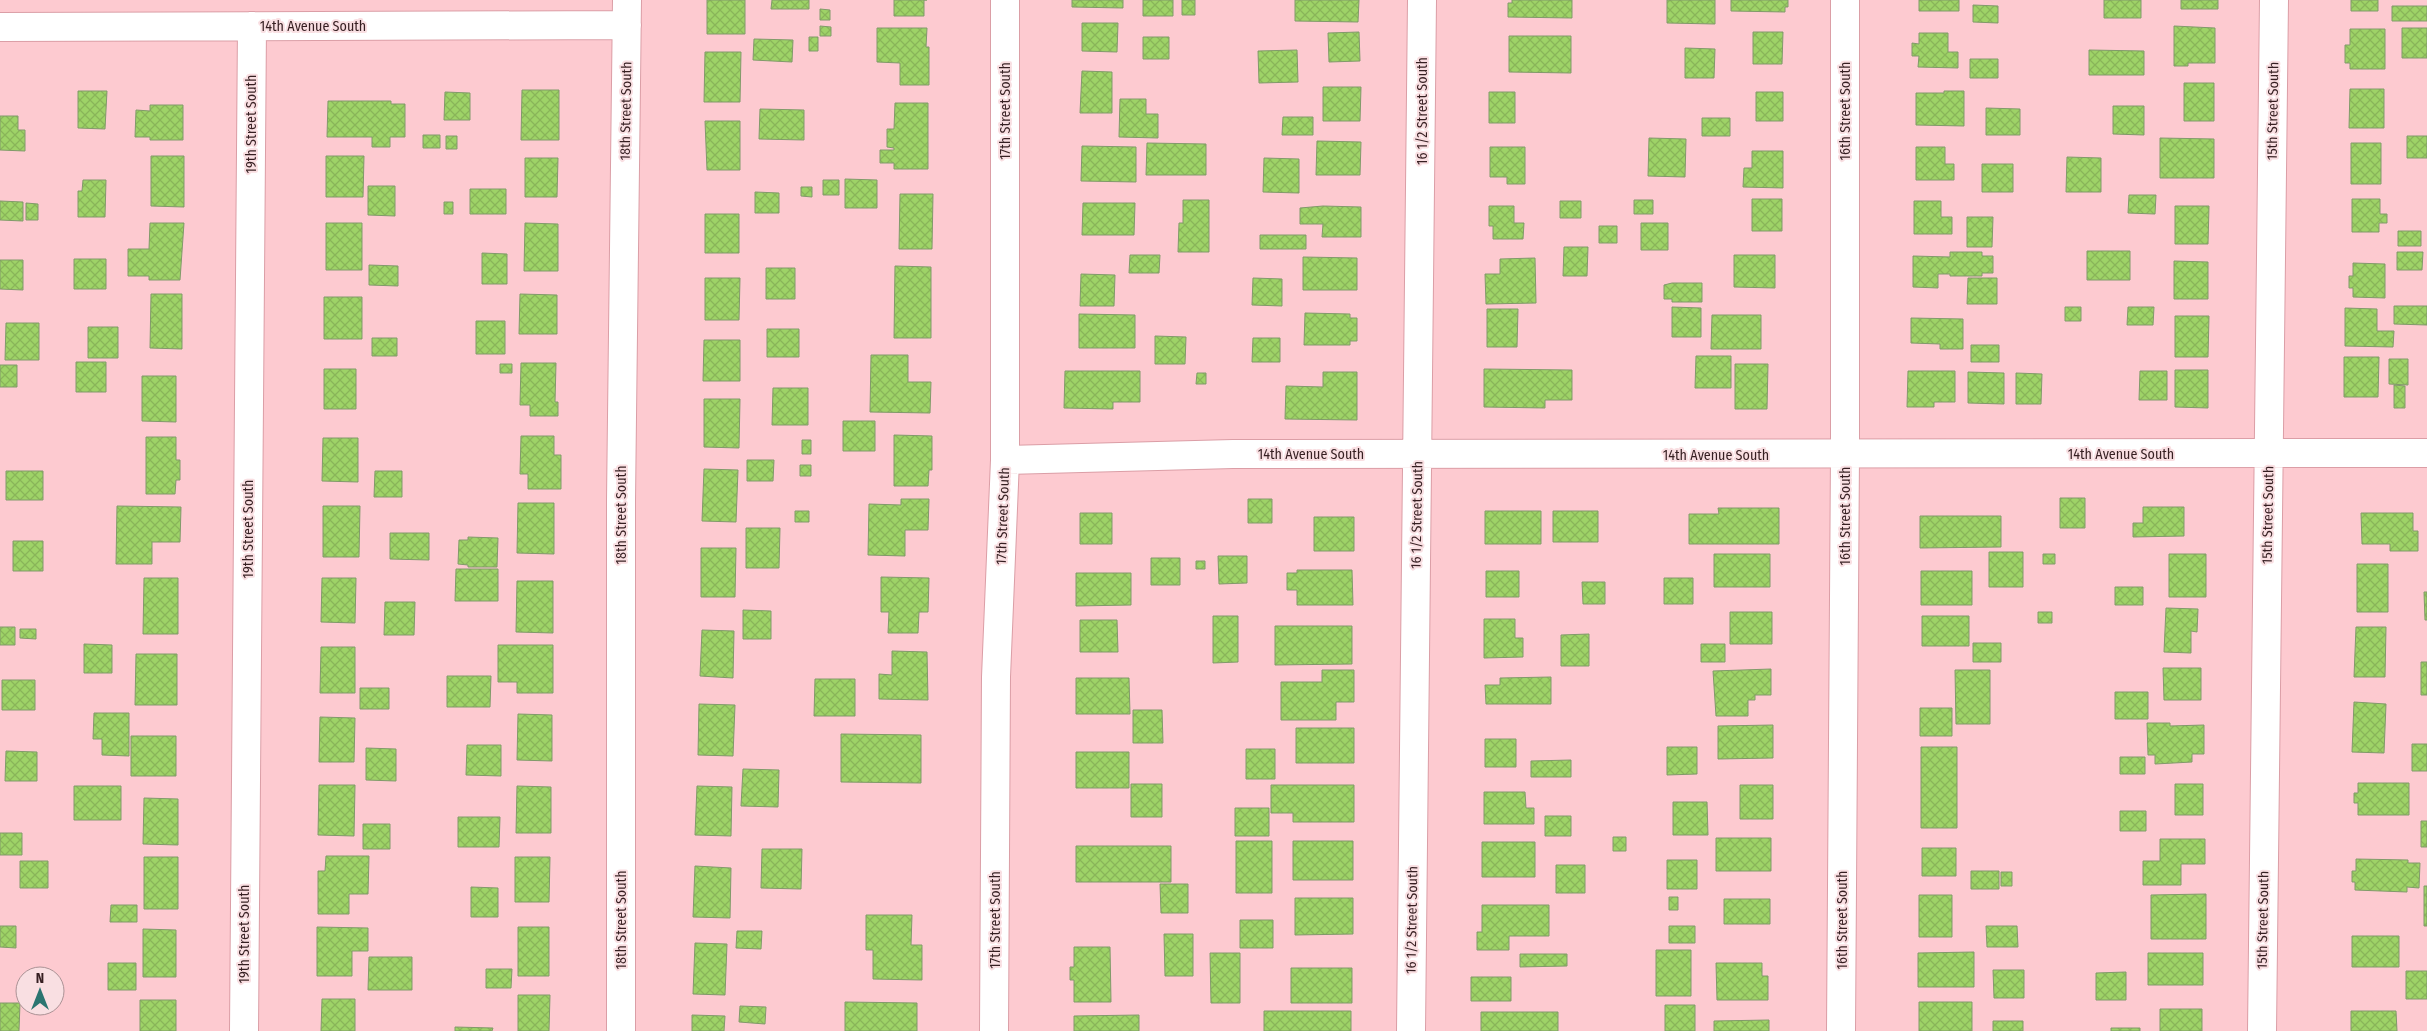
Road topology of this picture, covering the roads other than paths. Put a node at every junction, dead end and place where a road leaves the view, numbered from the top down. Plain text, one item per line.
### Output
1 (1005, 0) edge
2 (1422, 0) edge
3 (1845, 0) edge
4 (2274, 0) edge
5 (627, 13) edge
6 (252, 26) junction
7 (0, 28) edge
8 (2427, 453) edge
9 (1845, 454) junction
10 (2269, 454) junction
11 (1418, 455) junction
12 (1005, 460) junction
13 (244, 1031) edge
14 (621, 1031) edge
15 (994, 1031) edge
16 (1411, 1031) edge
17 (1841, 1031) edge
18 (2262, 1031) edge

1 - 12 street, 17th Street South
2 - 11 street, 16 1/2 Street South
3 - 9 street, 16th Street South
4 - 10 street, 15th Street South
5 - 6 street, 14th Avenue South
5 - 14 street, 18th Street South
6 - 7 street, 14th Avenue South
6 - 13 street, 19th Street South
8 - 10 street, 14th Avenue South
9 - 10 street, 14th Avenue South
9 - 11 street, 14th Avenue South
9 - 17 street, 16th Street South
10 - 18 street, 15th Street South
11 - 12 street, 14th Avenue South
11 - 16 street, 16 1/2 Street South
12 - 15 street, 17th Street South

